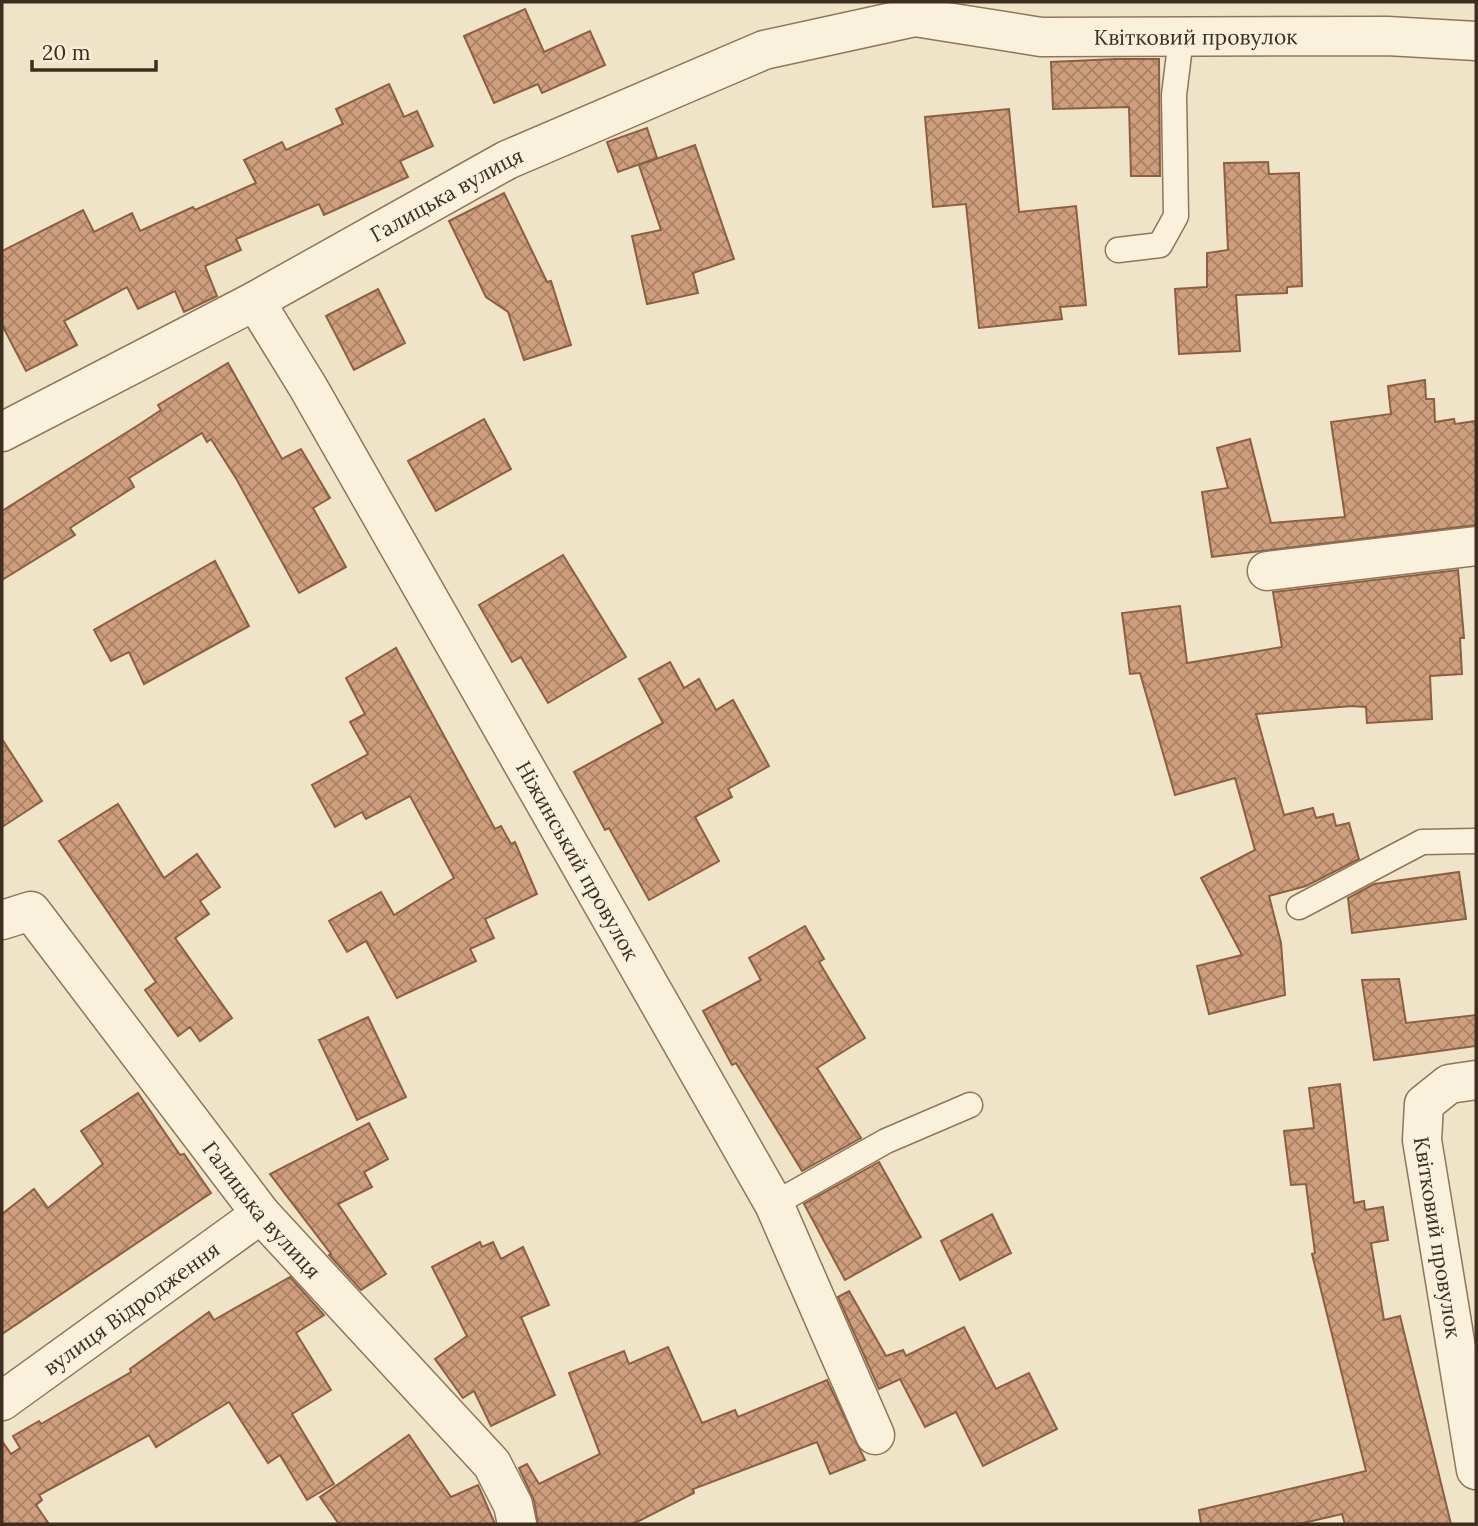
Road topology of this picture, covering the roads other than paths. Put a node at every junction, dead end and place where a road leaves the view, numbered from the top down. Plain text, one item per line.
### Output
1 (914, 9) edge
2 (1181, 38) junction
3 (1476, 41) edge
4 (1118, 250) dead end
5 (255, 301) junction
6 (2, 432) edge
7 (1476, 546) edge
8 (1267, 571) dead end
9 (1476, 841) edge
10 (1299, 907) dead end
11 (2, 920) edge
12 (1476, 1080) edge
13 (970, 1105) dead end
14 (774, 1204) junction
15 (261, 1214) junction
16 (2, 1401) edge
17 (875, 1435) dead end
18 (1476, 1470) edge
19 (516, 1524) edge

1 - 2 street, Квітковий провулок
1 - 5 street, Галицька вулиця
2 - 3 street, Квітковий провулок
2 - 4 lane
5 - 6 street, Галицька вулиця
5 - 14 street, Ніжинський провулок
7 - 8 street
9 - 10 lane
11 - 15 street, Галицька вулиця
12 - 18 street, Квітковий провулок
13 - 14 lane
14 - 17 street, Ніжинський провулок
15 - 16 street, вулиця Відродження
15 - 19 street, Галицька вулиця

